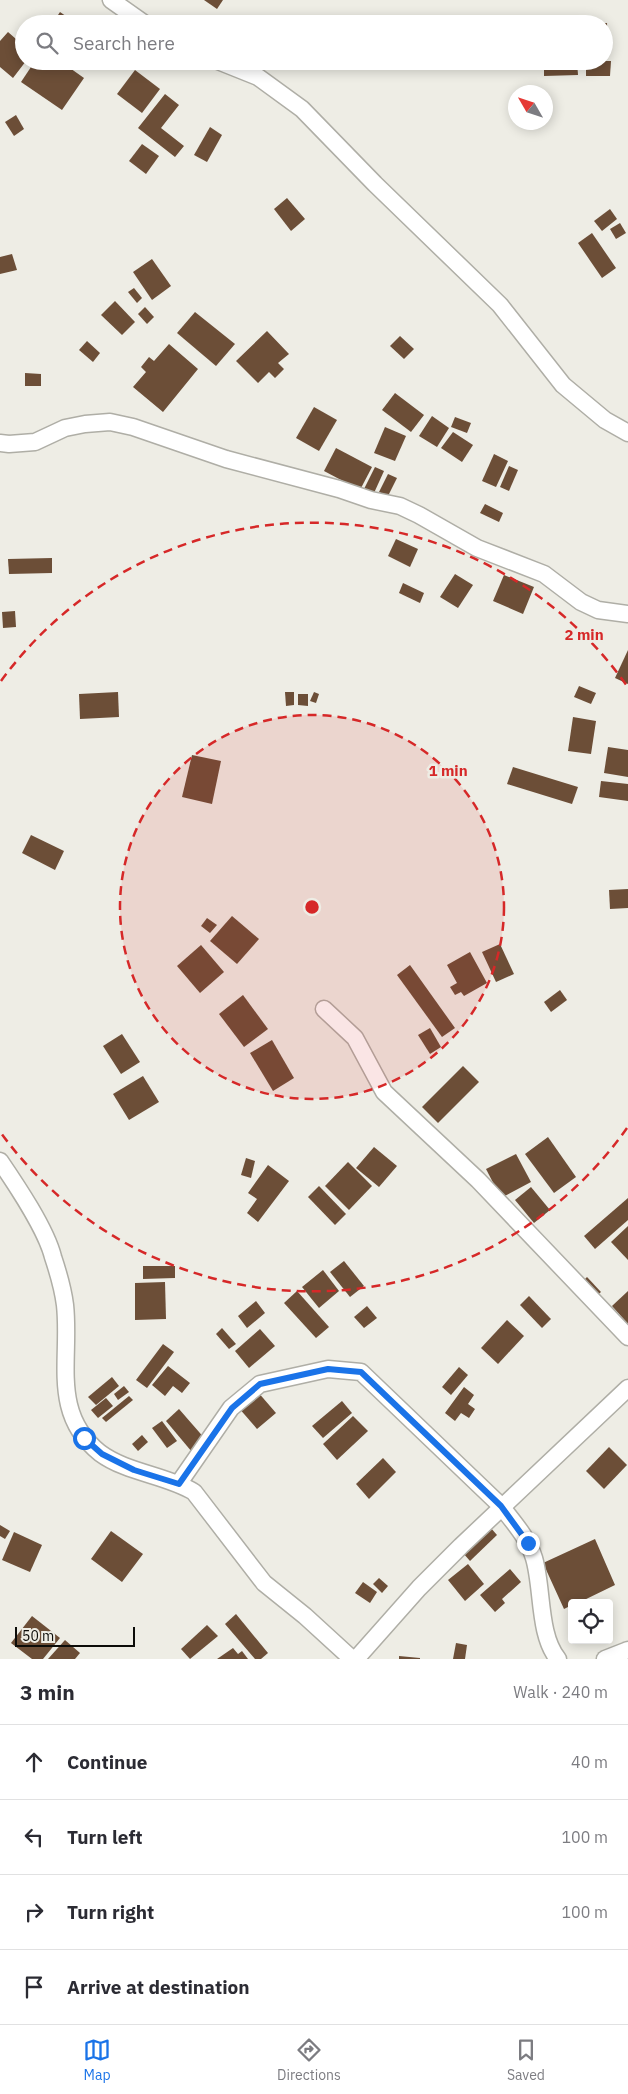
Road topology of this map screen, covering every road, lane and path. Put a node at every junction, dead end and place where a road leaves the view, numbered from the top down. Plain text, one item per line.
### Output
1 (111, 0) edge
2 (132, 15) edge
3 (240, 70) edge
4 (628, 433) edge
5 (0, 443) edge
6 (628, 614) edge
7 (324, 1009) dead end
8 (1, 1166) edge
9 (628, 1337) edge
10 (628, 1388) edge
11 (179, 1484) junction
12 (501, 1506) junction
13 (628, 1650) edge
14 (354, 1659) edge
15 (558, 1659) edge
16 (605, 1659) edge

1 - 2 street
3 - 4 street
5 - 6 street
7 - 9 street
8 - 11 street
10 - 12 street
11 - 12 street
11 - 14 street
12 - 14 street
12 - 15 street
13 - 16 street

